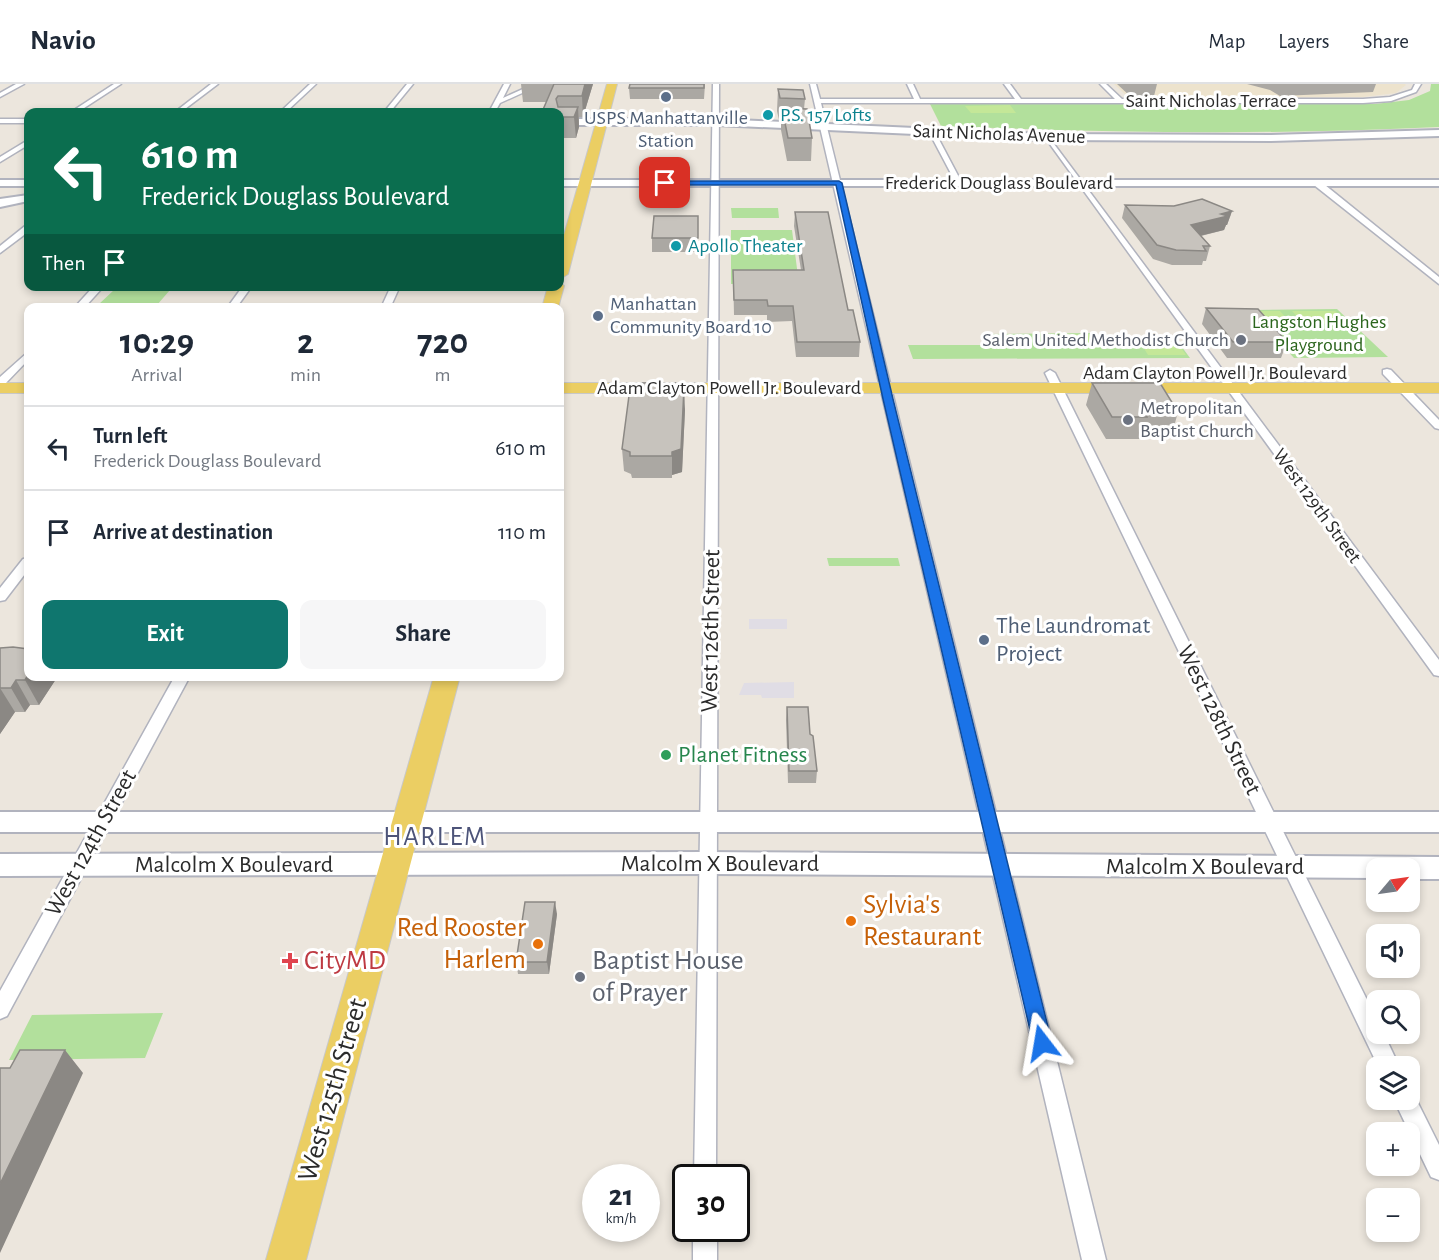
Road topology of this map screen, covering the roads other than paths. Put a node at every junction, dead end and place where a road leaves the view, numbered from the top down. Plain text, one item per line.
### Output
1 (21, 84) edge
2 (118, 84) edge
3 (215, 84) edge
4 (313, 84) edge
5 (410, 84) edge
6 (507, 84) edge
7 (539, 84) edge
8 (612, 84) edge
9 (716, 84) edge
10 (813, 84) edge
11 (910, 84) edge
12 (1007, 84) edge
13 (1103, 84) edge
14 (1418, 84) edge
15 (0, 95) edge
16 (818, 101) junction
17 (918, 101) junction
18 (1019, 101) junction
19 (1120, 101) junction
20 (498, 102) junction
21 (80, 108) edge
22 (183, 108) edge
23 (287, 108) edge
24 (390, 108) edge
25 (494, 108) edge
26 (0, 120) edge
27 (24, 121) edge
28 (564, 122) edge
29 (601, 122) junction
30 (716, 122) junction
31 (824, 127) junction
32 (932, 132) junction
33 (1439, 133) edge
34 (1046, 137) junction
35 (24, 145) edge
36 (0, 160) edge
37 (0, 183) edge
38 (24, 183) edge
39 (564, 183) edge
40 (585, 183) junction
41 (715, 183) junction
42 (839, 183) junction
43 (960, 183) junction
44 (1082, 183) junction
45 (1317, 183) junction
46 (1439, 183) edge
47 (24, 199) edge
48 (0, 202) edge
49 (24, 231) edge
50 (0, 250) edge
51 (564, 259) edge
52 (1439, 281) edge
53 (95, 291) edge
54 (244, 291) edge
55 (83, 303) edge
56 (235, 303) edge
57 (24, 359) edge
58 (1387, 372) junction
59 (1439, 372) edge
60 (564, 373) edge
61 (1218, 373) junction
62 (24, 374) edge
63 (3, 379) edge
64 (714, 379) junction
65 (884, 380) junction
66 (1054, 380) junction
67 (24, 387) edge
68 (564, 388) edge
69 (1229, 388) junction
70 (1402, 388) junction
71 (1439, 388) edge
72 (1439, 426) edge
73 (24, 567) edge
74 (0, 597) edge
75 (1439, 671) edge
76 (180, 681) edge
77 (446, 681) edge
78 (407, 821) junction
79 (0, 822) edge
80 (709, 822) junction
81 (1439, 822) edge
82 (102, 823) junction
83 (1270, 823) junction
84 (990, 824) junction
85 (709, 863) junction
86 (396, 864) junction
87 (0, 865) edge
88 (80, 865) junction
89 (1000, 865) junction
90 (1292, 868) junction
91 (1439, 868) edge
92 (0, 1010) edge
93 (1384, 1056) edge
94 (1410, 1110) edge
95 (705, 1164) edge
96 (1439, 1169) edge
97 (705, 1242) edge
98 (286, 1260) edge
99 (705, 1260) edge
100 (1094, 1260) edge

1 - 15 street
2 - 21 street
3 - 22 street
4 - 23 street
5 - 24 street
6 - 20 street
7 - 20 street
8 - 29 main road
9 - 30 street, West 126th Street
10 - 16 street
11 - 17 street
12 - 18 street
13 - 19 street
14 - 19 street, Saint Nicholas Terrace
16 - 17 street, Saint Nicholas Terrace
16 - 31 street
17 - 18 street, Saint Nicholas Terrace
18 - 19 street, Saint Nicholas Terrace
20 - 25 street
26 - 27 street
28 - 29 main road, Saint Nicholas Avenue
29 - 30 main road, Saint Nicholas Avenue
29 - 40 main road
30 - 31 main road, Saint Nicholas Avenue
30 - 41 street, West 126th Street
31 - 32 main road, Saint Nicholas Avenue
31 - 42 street
32 - 34 main road, Saint Nicholas Avenue
32 - 43 street
33 - 34 main road, Saint Nicholas Avenue
34 - 44 street, West 129th Street
35 - 36 street
37 - 38 main road
39 - 40 main road, Frederick Douglass Boulevard
40 - 41 main road, Frederick Douglass Boulevard
40 - 51 main road
41 - 42 main road, Frederick Douglass Boulevard
41 - 64 street, West 126th Street
42 - 43 main road, Frederick Douglass Boulevard
42 - 65 street
43 - 44 main road, Frederick Douglass Boulevard
44 - 45 main road, Frederick Douglass Boulevard
44 - 61 street, West 129th Street
45 - 46 main road, Frederick Douglass Boulevard
45 - 52 street
47 - 48 main road
49 - 50 street
53 - 55 street
54 - 56 street
57 - 63 street
58 - 59 main road, Adam Clayton Powell Jr. Boulevard
58 - 61 main road, Adam Clayton Powell Jr. Boulevard
58 - 70 street
60 - 64 main road, Adam Clayton Powell Jr. Boulevard
61 - 66 main road, Adam Clayton Powell Jr. Boulevard
61 - 69 street, West 129th Street
62 - 63 main road
63 - 67 main road
64 - 65 main road, Adam Clayton Powell Jr. Boulevard
64 - 68 main road, Adam Clayton Powell Jr. Boulevard
64 - 80 street, West 126th Street
65 - 66 main road, Adam Clayton Powell Jr. Boulevard
65 - 84 street
66 - 69 main road, Adam Clayton Powell Jr. Boulevard
66 - 83 street, West 128th Street
69 - 70 main road, Adam Clayton Powell Jr. Boulevard
69 - 75 street, West 129th Street
70 - 71 main road, Adam Clayton Powell Jr. Boulevard
70 - 72 street
73 - 74 street
76 - 82 street, West 124th Street
77 - 78 main road, West 125th Street
78 - 80 main road, Malcolm X Boulevard
78 - 82 main road, Malcolm X Boulevard
78 - 86 main road, West 125th Street
79 - 82 main road, Malcolm X Boulevard
80 - 84 main road, Malcolm X Boulevard
80 - 85 street, West 126th Street
81 - 83 main road, Malcolm X Boulevard
82 - 88 street, West 124th Street
83 - 84 main road, Malcolm X Boulevard
83 - 90 street, West 128th Street
84 - 89 street
85 - 86 main road, Malcolm X Boulevard
85 - 89 main road, Malcolm X Boulevard
85 - 95 street, West 126th Street
86 - 88 main road, Malcolm X Boulevard
86 - 98 main road, West 125th Street
87 - 88 main road, Malcolm X Boulevard
88 - 92 street, West 124th Street
89 - 90 main road, Malcolm X Boulevard
89 - 100 street
90 - 91 main road, Malcolm X Boulevard
90 - 93 street, West 128th Street
94 - 96 street
97 - 99 street

